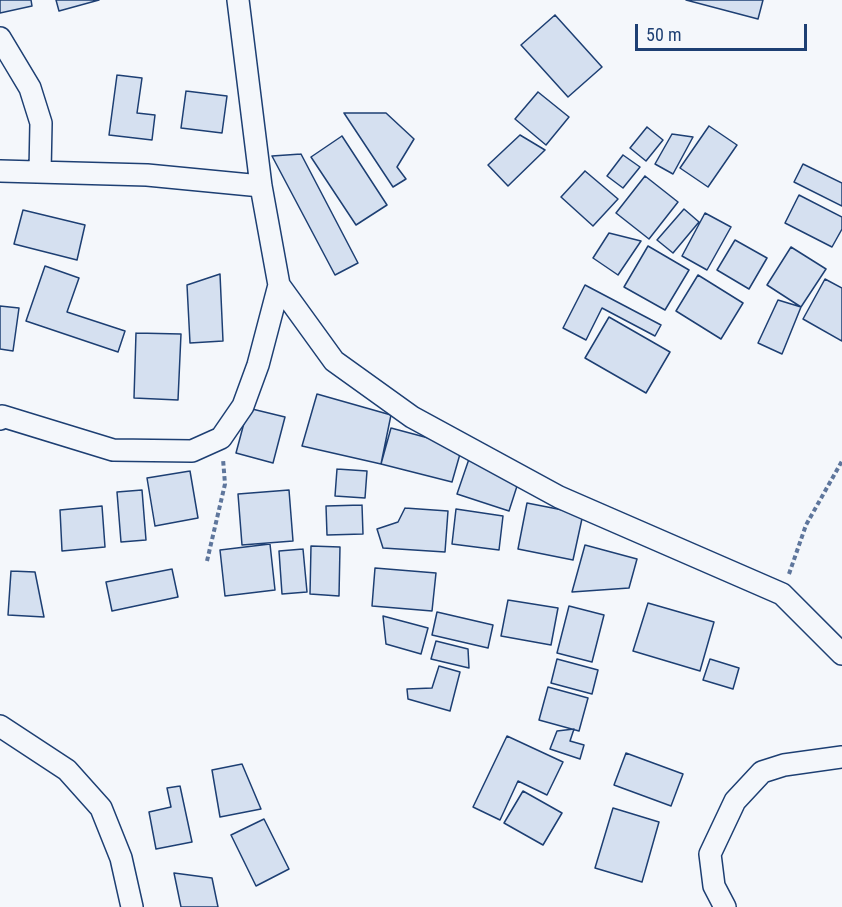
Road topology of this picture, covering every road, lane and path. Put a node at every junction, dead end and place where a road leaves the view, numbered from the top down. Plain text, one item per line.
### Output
1 (238, 0) edge
2 (0, 39) edge
3 (0, 171) edge
4 (40, 172) junction
5 (261, 186) junction
6 (279, 285) junction
7 (1, 416) edge
8 (221, 438) junction
9 (842, 461) edge
10 (207, 561) dead end
11 (782, 594) junction
12 (842, 654) edge
13 (0, 726) edge
14 (842, 757) edge
15 (132, 907) edge
16 (725, 907) edge

1 - 5 street
2 - 4 street
3 - 4 street
4 - 5 street
5 - 6 street
6 - 8 street
6 - 11 street
7 - 8 street
8 - 10 path
9 - 11 path
11 - 12 street
13 - 15 street
14 - 16 street

